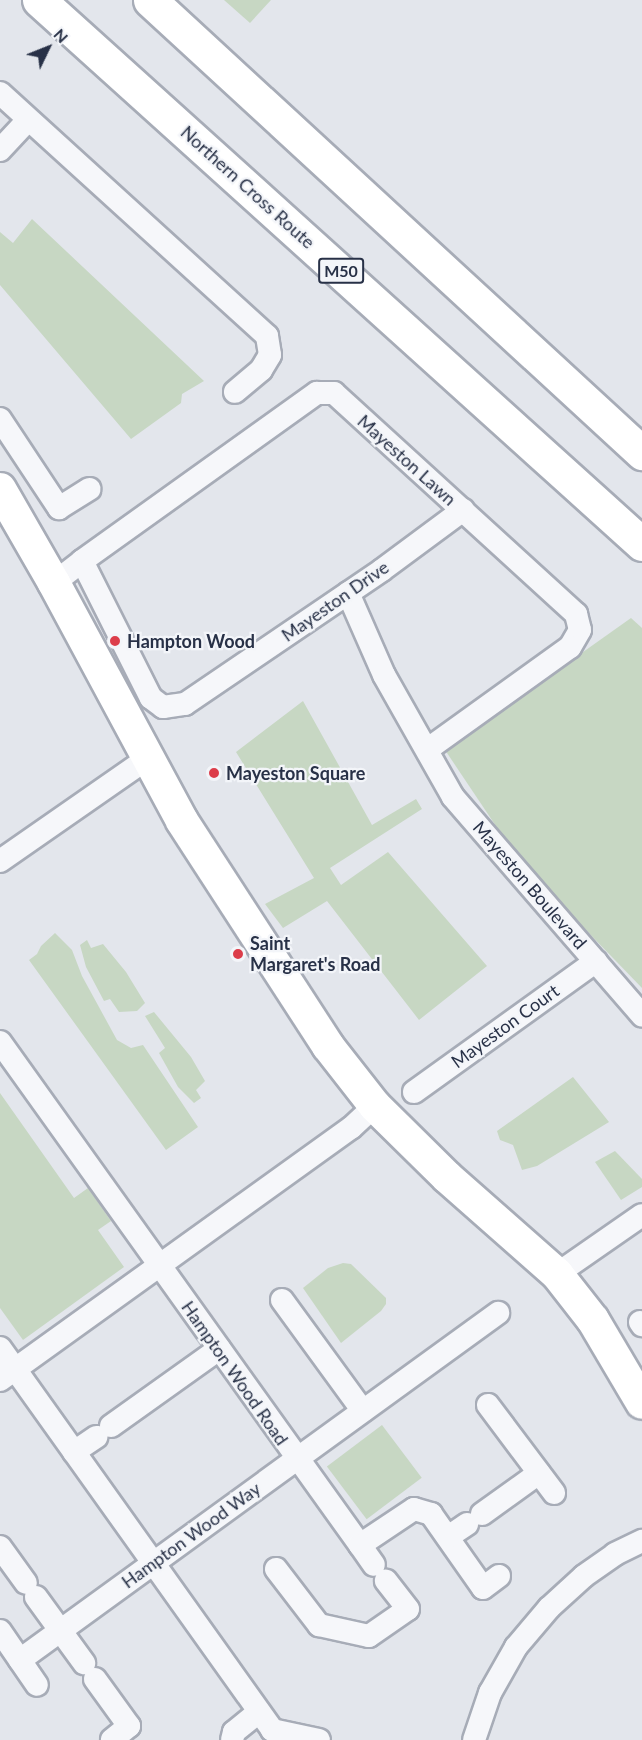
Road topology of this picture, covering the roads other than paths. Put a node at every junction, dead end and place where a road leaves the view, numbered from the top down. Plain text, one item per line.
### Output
1 (39, 0) edge
2 (150, 0) edge
3 (0, 93) edge
4 (28, 120) junction
5 (0, 150) edge
6 (235, 392) dead end
7 (0, 419) edge
8 (642, 453) edge
9 (0, 489) edge
10 (89, 489) dead end
11 (463, 510) junction
12 (642, 544) edge
13 (82, 561) junction
14 (54, 583) junction
15 (348, 593) junction
16 (428, 749) junction
17 (147, 759) junction
18 (0, 861) edge
19 (596, 961) junction
20 (642, 1015) edge
21 (0, 1042) edge
22 (414, 1092) dead end
23 (375, 1106) junction
24 (642, 1215) edge
25 (158, 1265) junction
26 (557, 1274) junction
27 (282, 1300) dead end
28 (498, 1313) dead end
29 (0, 1348) edge
30 (219, 1349) junction
31 (7, 1374) edge
32 (642, 1403) edge
33 (488, 1405) dead end
34 (363, 1411) junction
35 (74, 1452) junction
36 (296, 1459) junction
37 (539, 1473) junction
38 (554, 1493) dead end
39 (448, 1537) junction
40 (642, 1541) edge
41 (360, 1545) junction
42 (0, 1547) edge
43 (152, 1562) junction
44 (276, 1569) dead end
45 (499, 1576) dead end
46 (60, 1630) junction
47 (0, 1631) edge
48 (20, 1659) junction
49 (37, 1685) dead end
50 (259, 1713) junction
51 (112, 1740) edge
52 (232, 1740) edge
53 (319, 1740) edge
54 (474, 1740) edge

1 - 12 highway, Northern Cross Route / M50
2 - 8 highway
3 - 4 street
4 - 5 street
4 - 6 street
7 - 10 street
9 - 14 main road
11 - 13 street, Mayeston Lawn
11 - 15 street, Mayeston Drive
11 - 16 street, Mayeston Lawn
13 - 14 street, Mayeston Lawn
13 - 15 street, Mayeston Drive
14 - 17 main road
15 - 16 street, Mayeston Boulevard
16 - 19 street, Mayeston Boulevard
17 - 18 street
17 - 23 main road
19 - 20 street, Mayeston Boulevard
19 - 22 street, Mayeston Court
21 - 25 street, Hampton Wood Road
23 - 25 street
23 - 26 main road
24 - 26 street
25 - 30 street, Hampton Wood Road
25 - 31 street
26 - 32 main road
27 - 34 street
28 - 34 street, Hampton Wood Way
29 - 31 street
30 - 35 street
30 - 36 street, Hampton Wood Road
31 - 35 street
33 - 37 street
34 - 36 street, Hampton Wood Way
35 - 43 street
36 - 41 street, Hampton Wood Road
36 - 43 street, Hampton Wood Way
37 - 38 street
37 - 39 street
39 - 41 street
39 - 45 street
40 - 54 street
41 - 44 street, Hampton Wood Road
42 - 46 street
43 - 46 street, Hampton Wood Way
43 - 50 street
46 - 48 street, Hampton Wood Way
46 - 51 street
47 - 48 street
48 - 49 street
50 - 52 street
50 - 53 street

